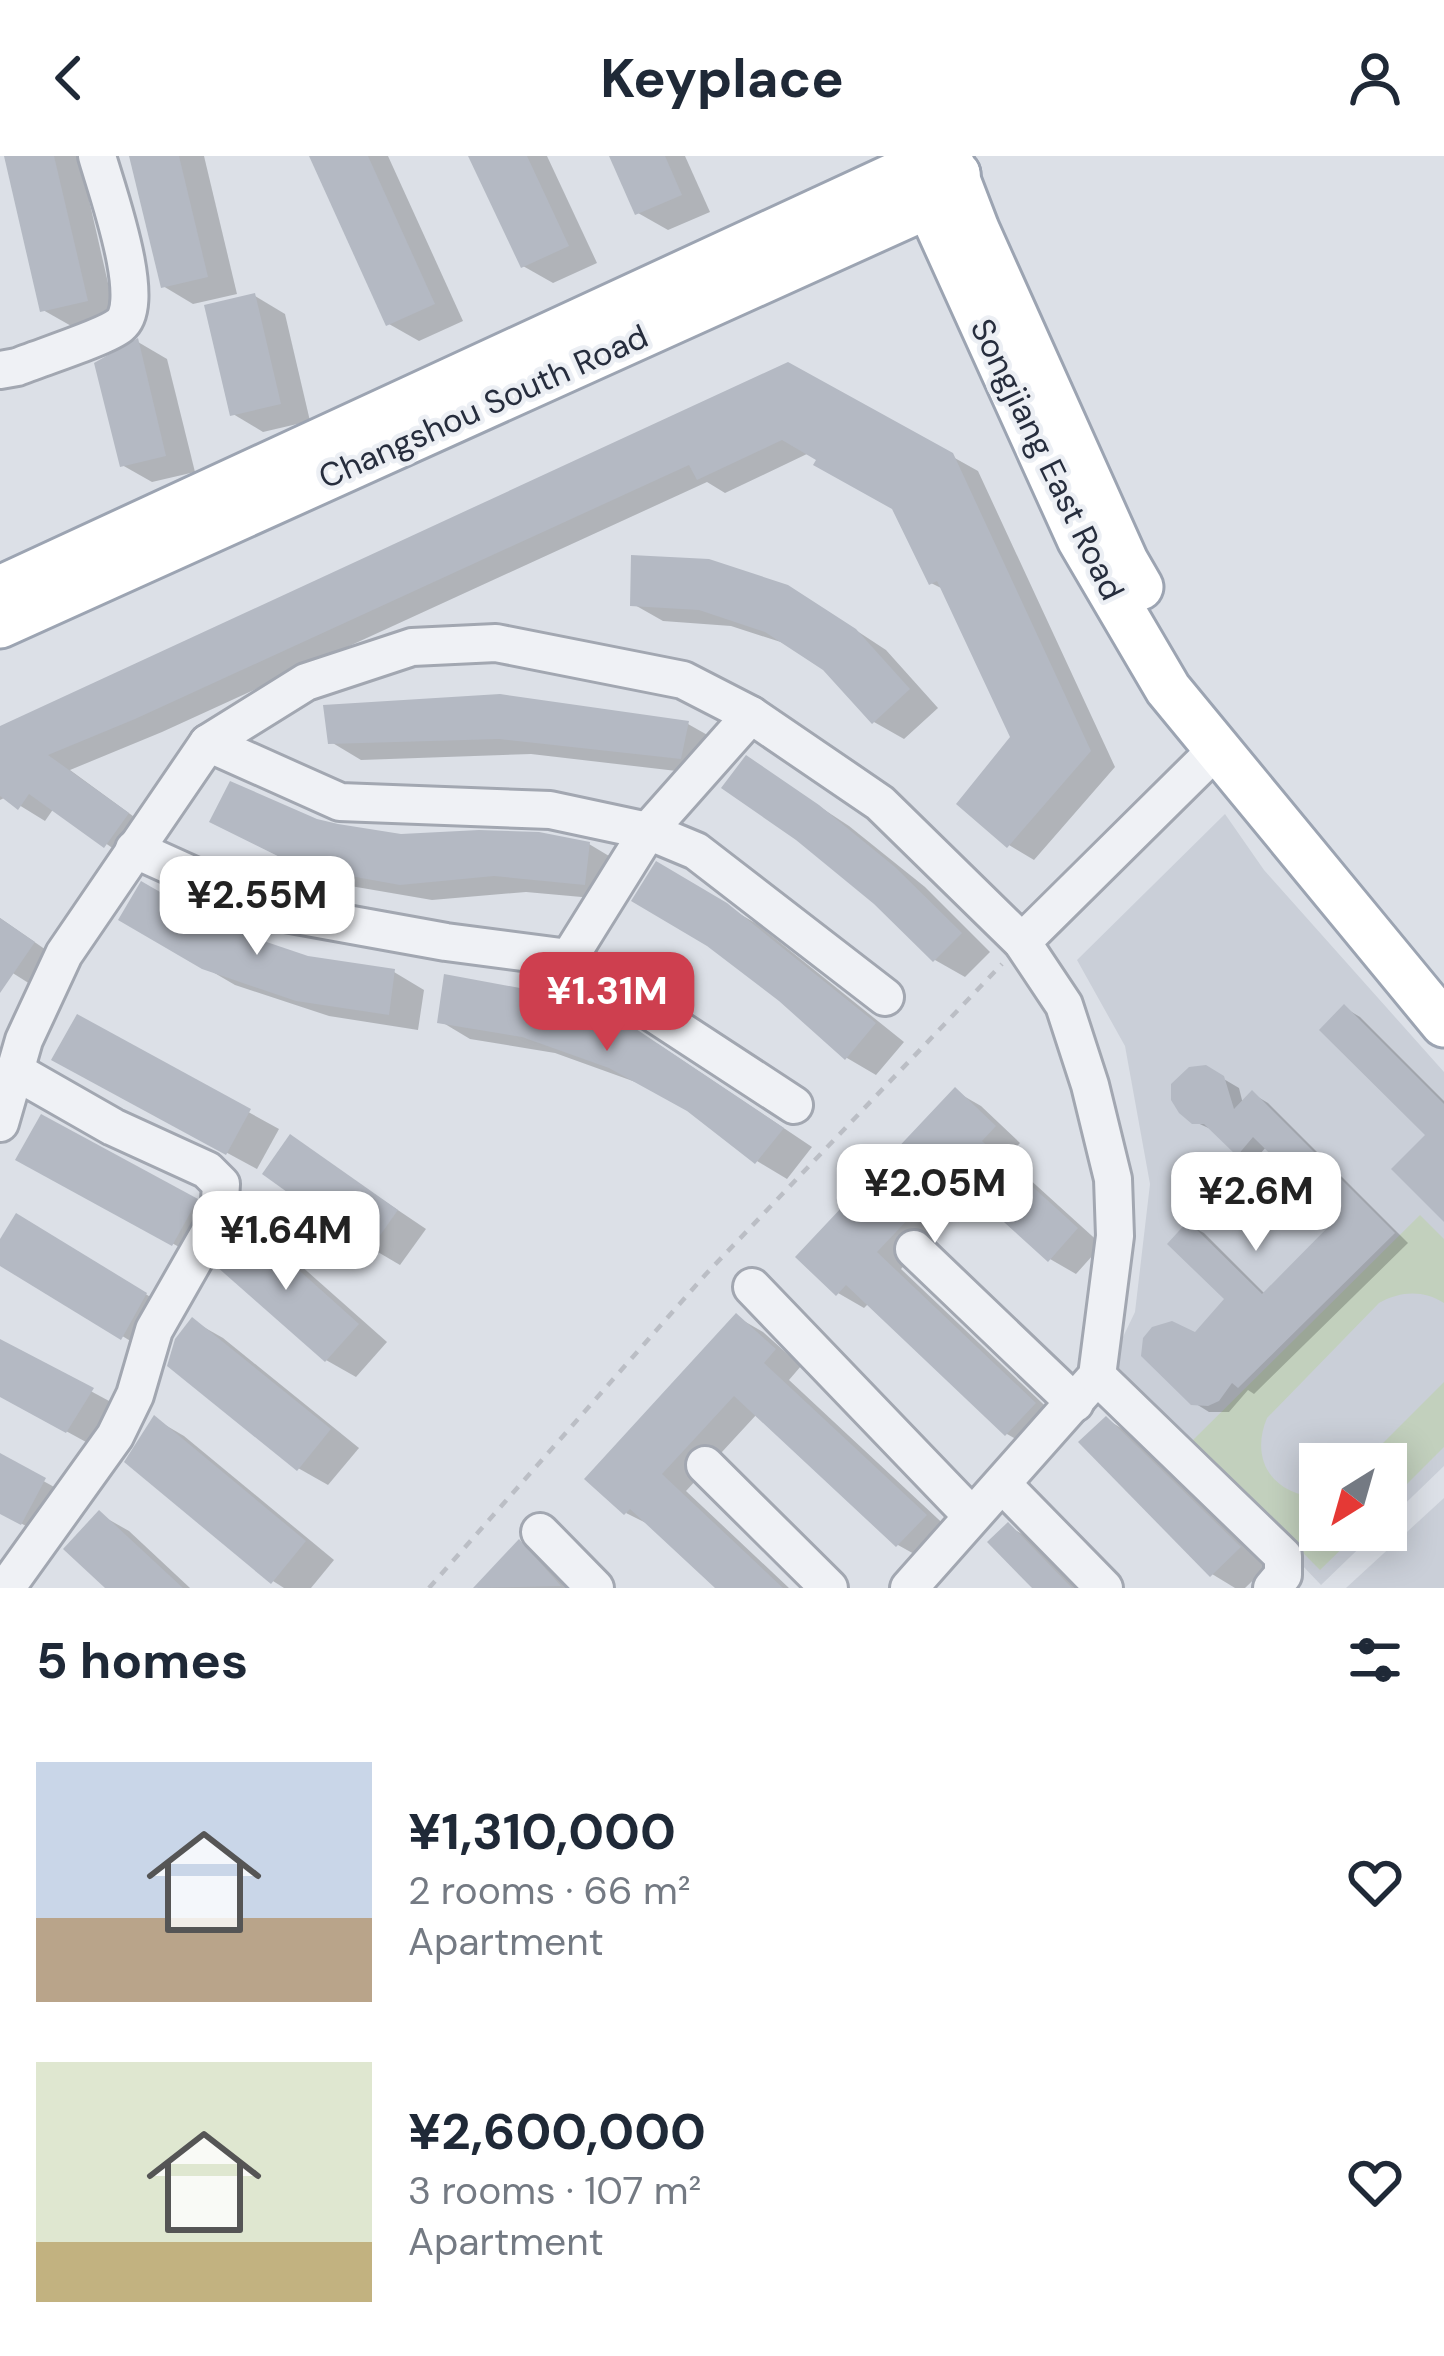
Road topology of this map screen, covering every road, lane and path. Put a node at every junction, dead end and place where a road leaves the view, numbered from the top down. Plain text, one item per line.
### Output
1 (97, 156) edge
2 (938, 169) edge
3 (0, 370) edge
4 (0, 590) edge
5 (0, 625) edge
6 (751, 715) junction
7 (208, 743) junction
8 (1217, 748) junction
9 (648, 831) junction
10 (134, 850) junction
11 (1022, 942) junction
12 (569, 958) junction
13 (1444, 976) edge
14 (885, 997) dead end
15 (1444, 1024) edge
16 (15, 1071) junction
17 (794, 1106) dead end
18 (0, 1123) edge
19 (914, 1250) dead end
20 (752, 1287) dead end
21 (1086, 1389) junction
22 (705, 1465) dead end
23 (1003, 1485) junction
24 (971, 1515) junction
25 (540, 1532) dead end
26 (6, 1588) edge
27 (429, 1588) edge
28 (595, 1588) edge
29 (829, 1588) edge
30 (909, 1588) edge
31 (1104, 1588) edge
32 (1272, 1588) edge

1 - 3 street
2 - 4 main road, Changshou South Road
2 - 5 main road, Changshou South Road
2 - 8 main road, Songjiang East Road
2 - 13 main road, Songjiang East Road
6 - 7 street
6 - 9 street
6 - 11 street
7 - 9 street
7 - 10 street
8 - 11 street
8 - 15 main road, Songjiang East Road
9 - 12 street
9 - 14 street
10 - 12 street
10 - 16 street
11 - 21 street
11 - 27 path
12 - 17 street
16 - 18 street
16 - 26 street
19 - 21 street
20 - 24 street
21 - 23 street
21 - 32 street
22 - 29 street
23 - 24 street
23 - 31 street
24 - 30 street
25 - 28 street

